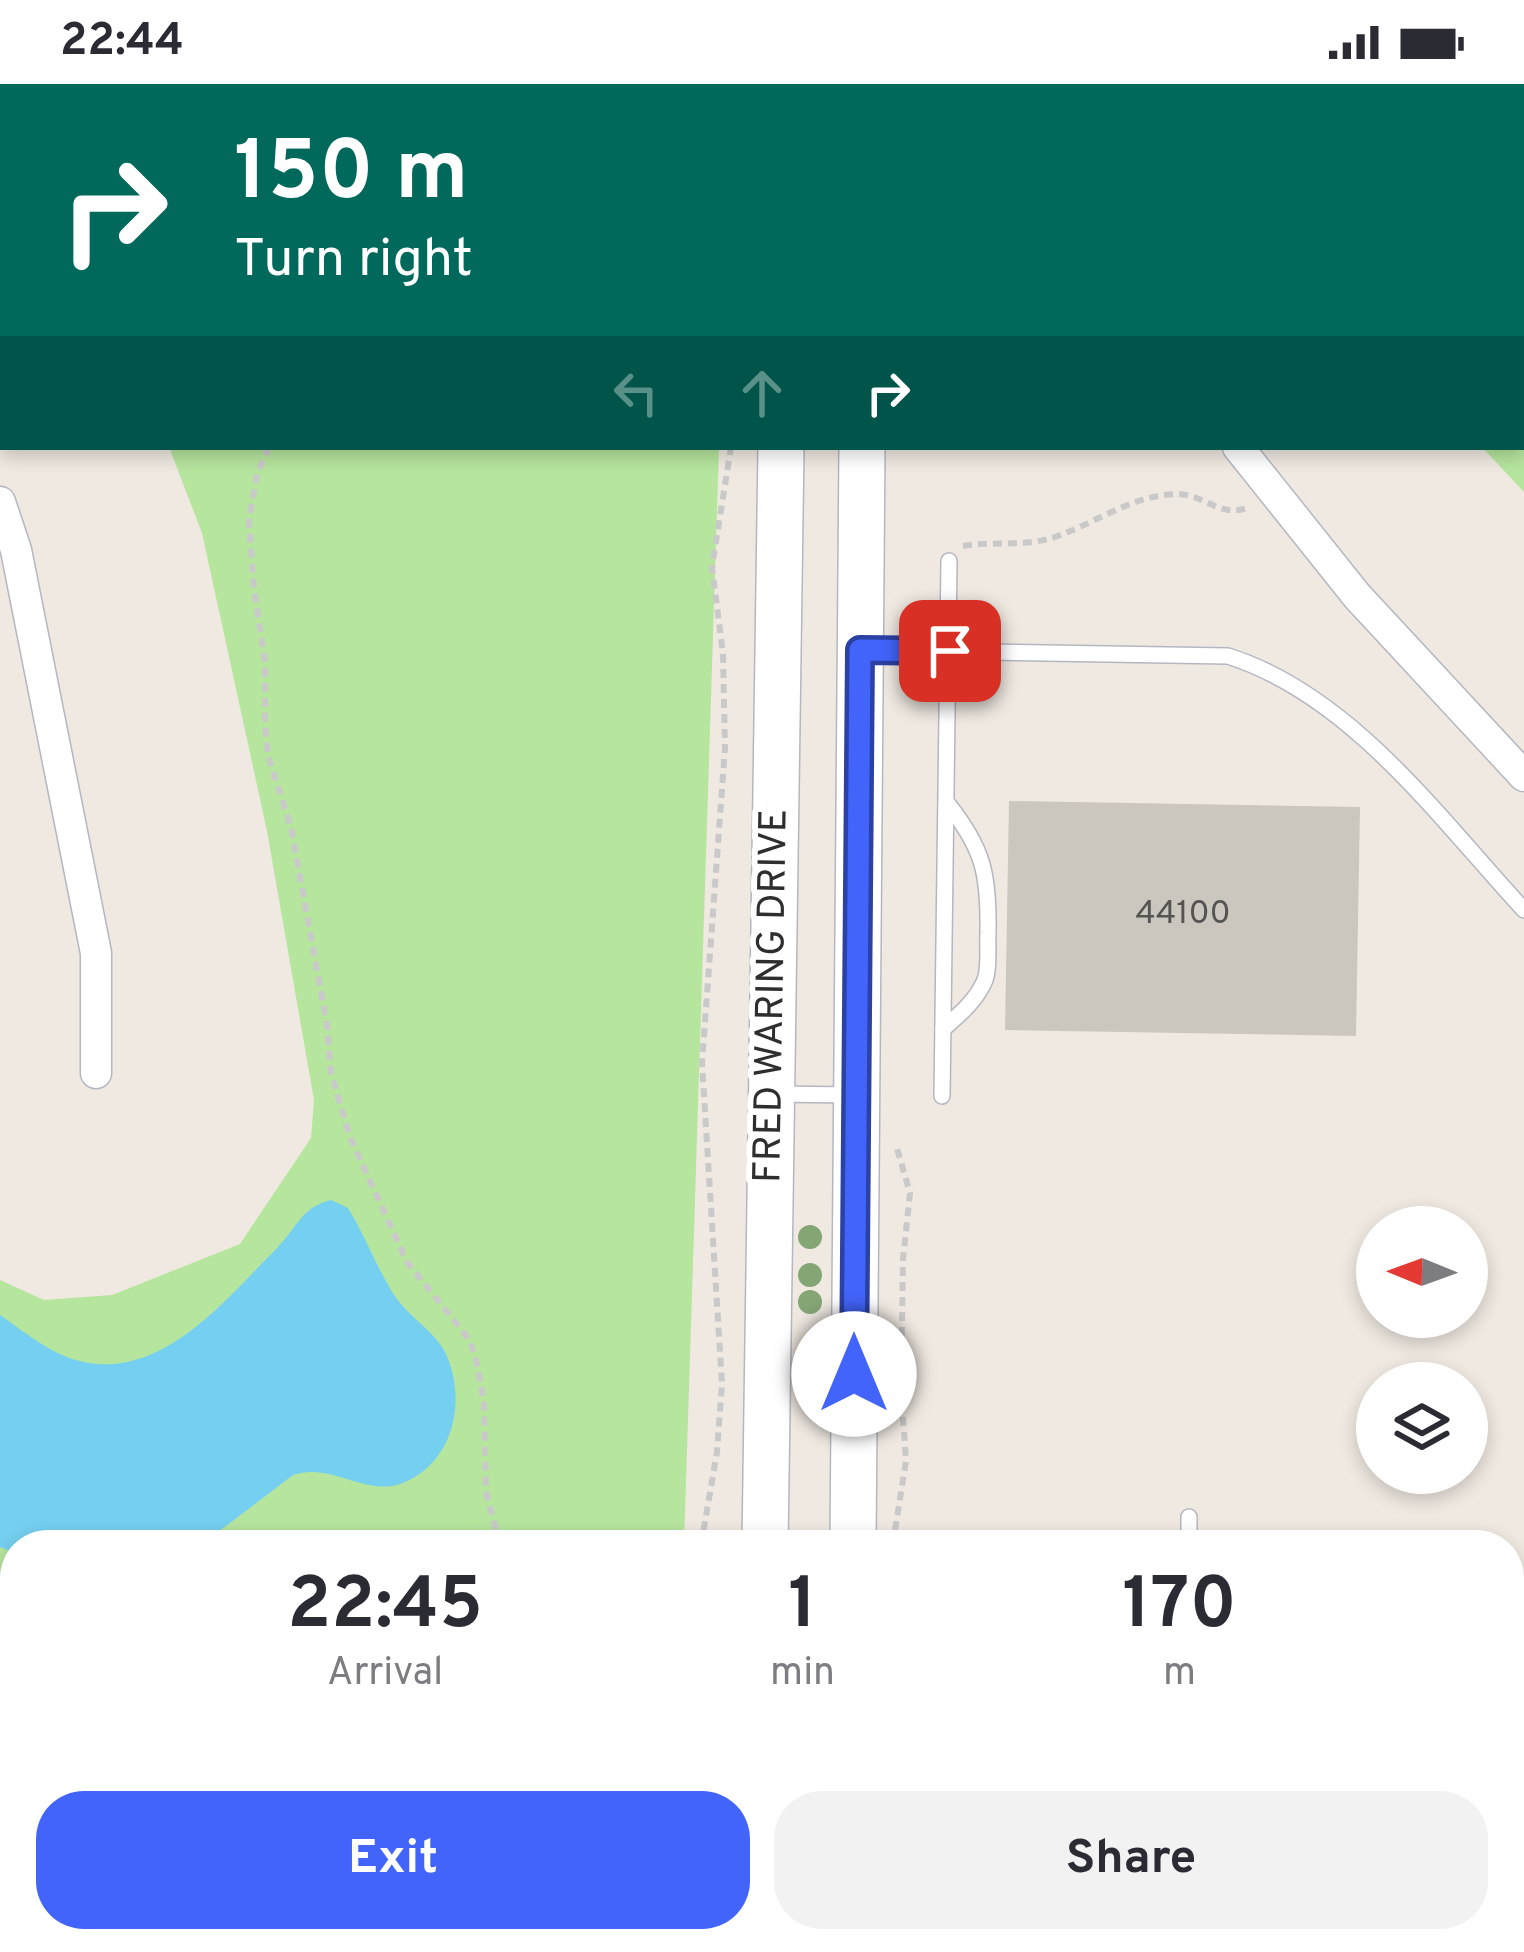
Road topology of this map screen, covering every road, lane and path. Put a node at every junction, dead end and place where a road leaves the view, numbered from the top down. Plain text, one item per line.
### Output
1 (268, 450) edge
2 (731, 450) edge
3 (782, 450) edge
4 (862, 450) edge
5 (1240, 450) edge
6 (1272, 490) junction
7 (0, 502) edge
8 (949, 561) joint
9 (860, 650) junction
10 (950, 651) junction
11 (1524, 776) edge
12 (947, 803) junction
13 (1524, 910) edge
14 (943, 1029) junction
15 (96, 1072) dead end
16 (770, 1094) junction
17 (856, 1095) junction
18 (942, 1096) dead end
19 (896, 1128) dead end
20 (1189, 1516) dead end
21 (496, 1530) edge
22 (704, 1530) edge
23 (764, 1530) edge
24 (853, 1530) edge
25 (896, 1530) edge
26 (1189, 1530) edge

1 - 21 path
2 - 22 path
3 - 16 main road, FRED WARING DRIVE
4 - 9 main road, FRED WARING DRIVE
5 - 6 street
6 - 8 path
6 - 11 street
7 - 15 street
8 - 10 lane
9 - 10 lane
9 - 17 main road, FRED WARING DRIVE
10 - 12 lane
10 - 13 lane
12 - 14 lane
12 - 14 lane
14 - 18 lane
16 - 17 lane
16 - 23 main road, FRED WARING DRIVE
17 - 24 main road, FRED WARING DRIVE
19 - 25 path
20 - 26 lane

